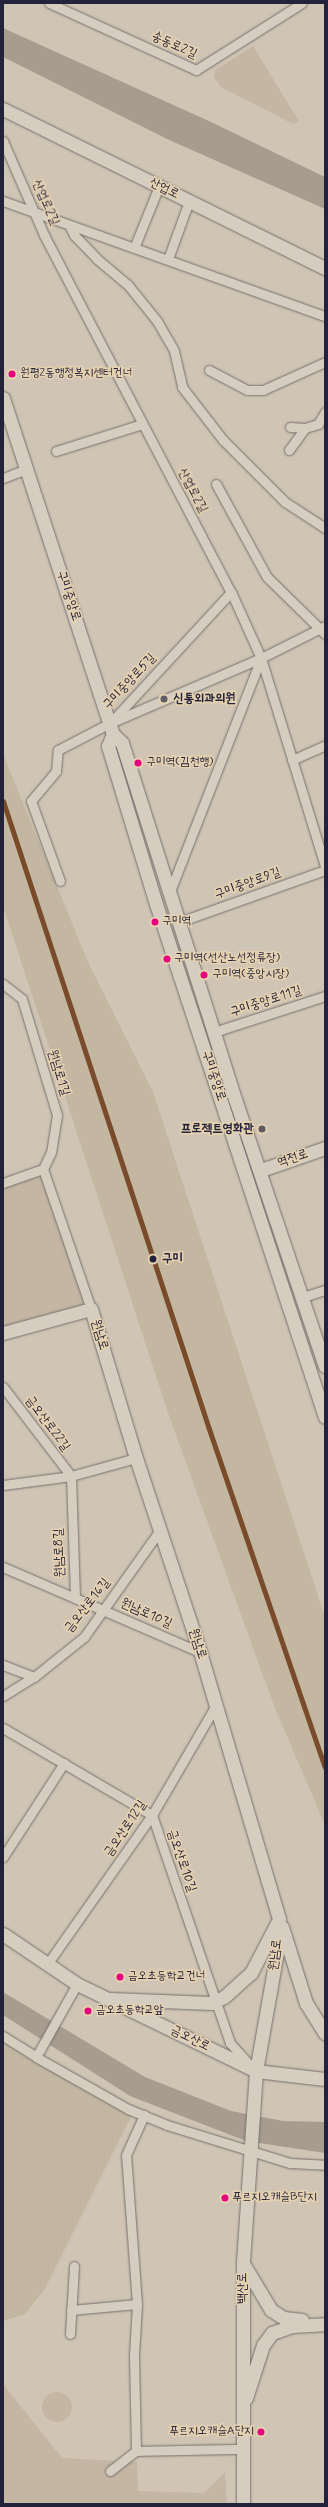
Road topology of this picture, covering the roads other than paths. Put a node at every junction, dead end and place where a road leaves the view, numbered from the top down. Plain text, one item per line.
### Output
1 (49, 3) edge
2 (302, 3) edge
3 (3, 109) edge
4 (3, 141) edge
5 (159, 186) junction
6 (3, 201) edge
7 (189, 201) junction
8 (34, 213) junction
9 (69, 225) junction
10 (134, 248) junction
11 (168, 259) junction
12 (325, 268) edge
13 (325, 316) edge
14 (325, 362) edge
15 (209, 370) dead end
16 (3, 398) edge
17 (325, 412) edge
18 (142, 424) junction
19 (290, 427) dead end
20 (305, 428) junction
21 (289, 450) dead end
22 (56, 451) dead end
23 (26, 469) junction
24 (3, 478) edge
25 (216, 484) dead end
26 (325, 528) edge
27 (231, 592) junction
28 (323, 630) edge
29 (261, 658) junction
30 (111, 728) junction
31 (325, 745) edge
32 (292, 760) junction
33 (325, 866) edge
34 (325, 870) edge
35 (60, 881) dead end
36 (169, 894) junction
37 (179, 922) junction
38 (5, 990) edge
39 (325, 996) edge
40 (214, 1032) junction
41 (325, 1148) edge
42 (43, 1169) junction
43 (261, 1170) junction
44 (3, 1183) edge
45 (325, 1290) edge
46 (303, 1297) junction
47 (91, 1309) junction
48 (3, 1333) edge
49 (325, 1366) edge
50 (3, 1388) edge
51 (325, 1417) edge
52 (136, 1458) junction
53 (70, 1476) junction
54 (3, 1484) edge
55 (160, 1530) junction
56 (3, 1567) edge
57 (75, 1598) junction
58 (103, 1610) junction
59 (200, 1652) junction
60 (3, 1665) edge
61 (34, 1678) junction
62 (3, 1696) edge
63 (216, 1705) junction
64 (3, 1728) edge
65 (64, 1763) junction
66 (152, 1815) junction
67 (3, 1857) edge
68 (279, 1918) junction
69 (3, 1934) edge
70 (48, 1963) junction
71 (77, 1984) junction
72 (105, 1999) junction
73 (215, 2001) junction
74 (325, 2033) edge
75 (3, 2036) edge
76 (36, 2057) junction
77 (256, 2071) junction
78 (325, 2079) edge
79 (144, 2115) junction
80 (252, 2152) junction
81 (325, 2165) edge
82 (243, 2264) junction
83 (74, 2266) dead end
84 (137, 2304) junction
85 (71, 2310) junction
86 (325, 2324) edge
87 (70, 2334) dead end
88 (242, 2411) junction
89 (243, 2450) junction
90 (136, 2451) junction
91 (110, 2471) dead end
92 (243, 2504) edge

1 - 2 street, 송동로2길
3 - 5 street, 산업로
4 - 8 street, 산업로2길
5 - 7 street, 산업로
5 - 10 street
6 - 8 street
7 - 11 street
7 - 12 street, 산업로
8 - 9 street
8 - 18 street, 산업로2길
9 - 10 street
9 - 26 street
10 - 11 street
11 - 13 street
14 - 15 street
16 - 23 street, 구미중앙로
17 - 20 street
18 - 22 street
18 - 27 street, 산업로2길
19 - 20 street
20 - 21 street
23 - 24 street
23 - 30 street, 구미중앙로
25 - 28 street
27 - 29 street, 산업로2길
27 - 30 street, 구미중앙로5길
28 - 29 street, 구미중앙로5길
29 - 30 street, 구미중앙로5길
29 - 32 street, 산업로2길
29 - 36 street
30 - 35 street
30 - 36 street, 구미중앙로
30 - 51 street, 구미중앙로
31 - 32 street
32 - 33 street, 산업로2길
34 - 37 street, 구미중앙로9길
36 - 37 street, 구미중앙로
37 - 40 street, 구미중앙로
38 - 42 street, 원남로1길
39 - 40 street, 구미중앙로11길
40 - 43 street, 구미중앙로
41 - 43 street, 역전로
42 - 44 street
42 - 47 street
43 - 46 street, 구미중앙로
45 - 46 street
46 - 49 street, 구미중앙로
47 - 48 street, 원남로
47 - 52 street, 원남로
50 - 53 street, 금오산로22길
52 - 53 street
52 - 55 street, 원남로
53 - 54 street
53 - 57 street, 원남로8길
55 - 58 street, 금오산로16길
55 - 59 street, 원남로
56 - 57 street
57 - 58 street
58 - 59 street, 원남로10길
58 - 61 street, 금오산로16길
59 - 63 street, 원남로
60 - 61 street
61 - 62 street, 금오산로16길
63 - 66 street, 금오산로12길
63 - 68 street, 원남로
64 - 65 street
65 - 66 street
65 - 67 street
66 - 70 street, 금오산로12길
66 - 73 street, 금오산로10길
68 - 73 street
68 - 74 street
68 - 77 street, 원남로
69 - 70 street, 금오산로
70 - 71 street, 금오산로
71 - 72 street, 금오산로
71 - 76 street
72 - 73 street
72 - 77 street, 금오산로
73 - 77 street, 금오산로10길
75 - 76 street
76 - 79 street
77 - 78 street, 금오산로
77 - 80 street, 백산로
79 - 80 street
79 - 84 street
80 - 81 street
80 - 82 street, 백산로
82 - 86 street
82 - 88 street, 백산로
83 - 85 street
84 - 85 street
84 - 90 street
85 - 87 street
86 - 88 street
88 - 89 street, 백산로
89 - 90 street
89 - 92 street, 백산로
90 - 91 street

